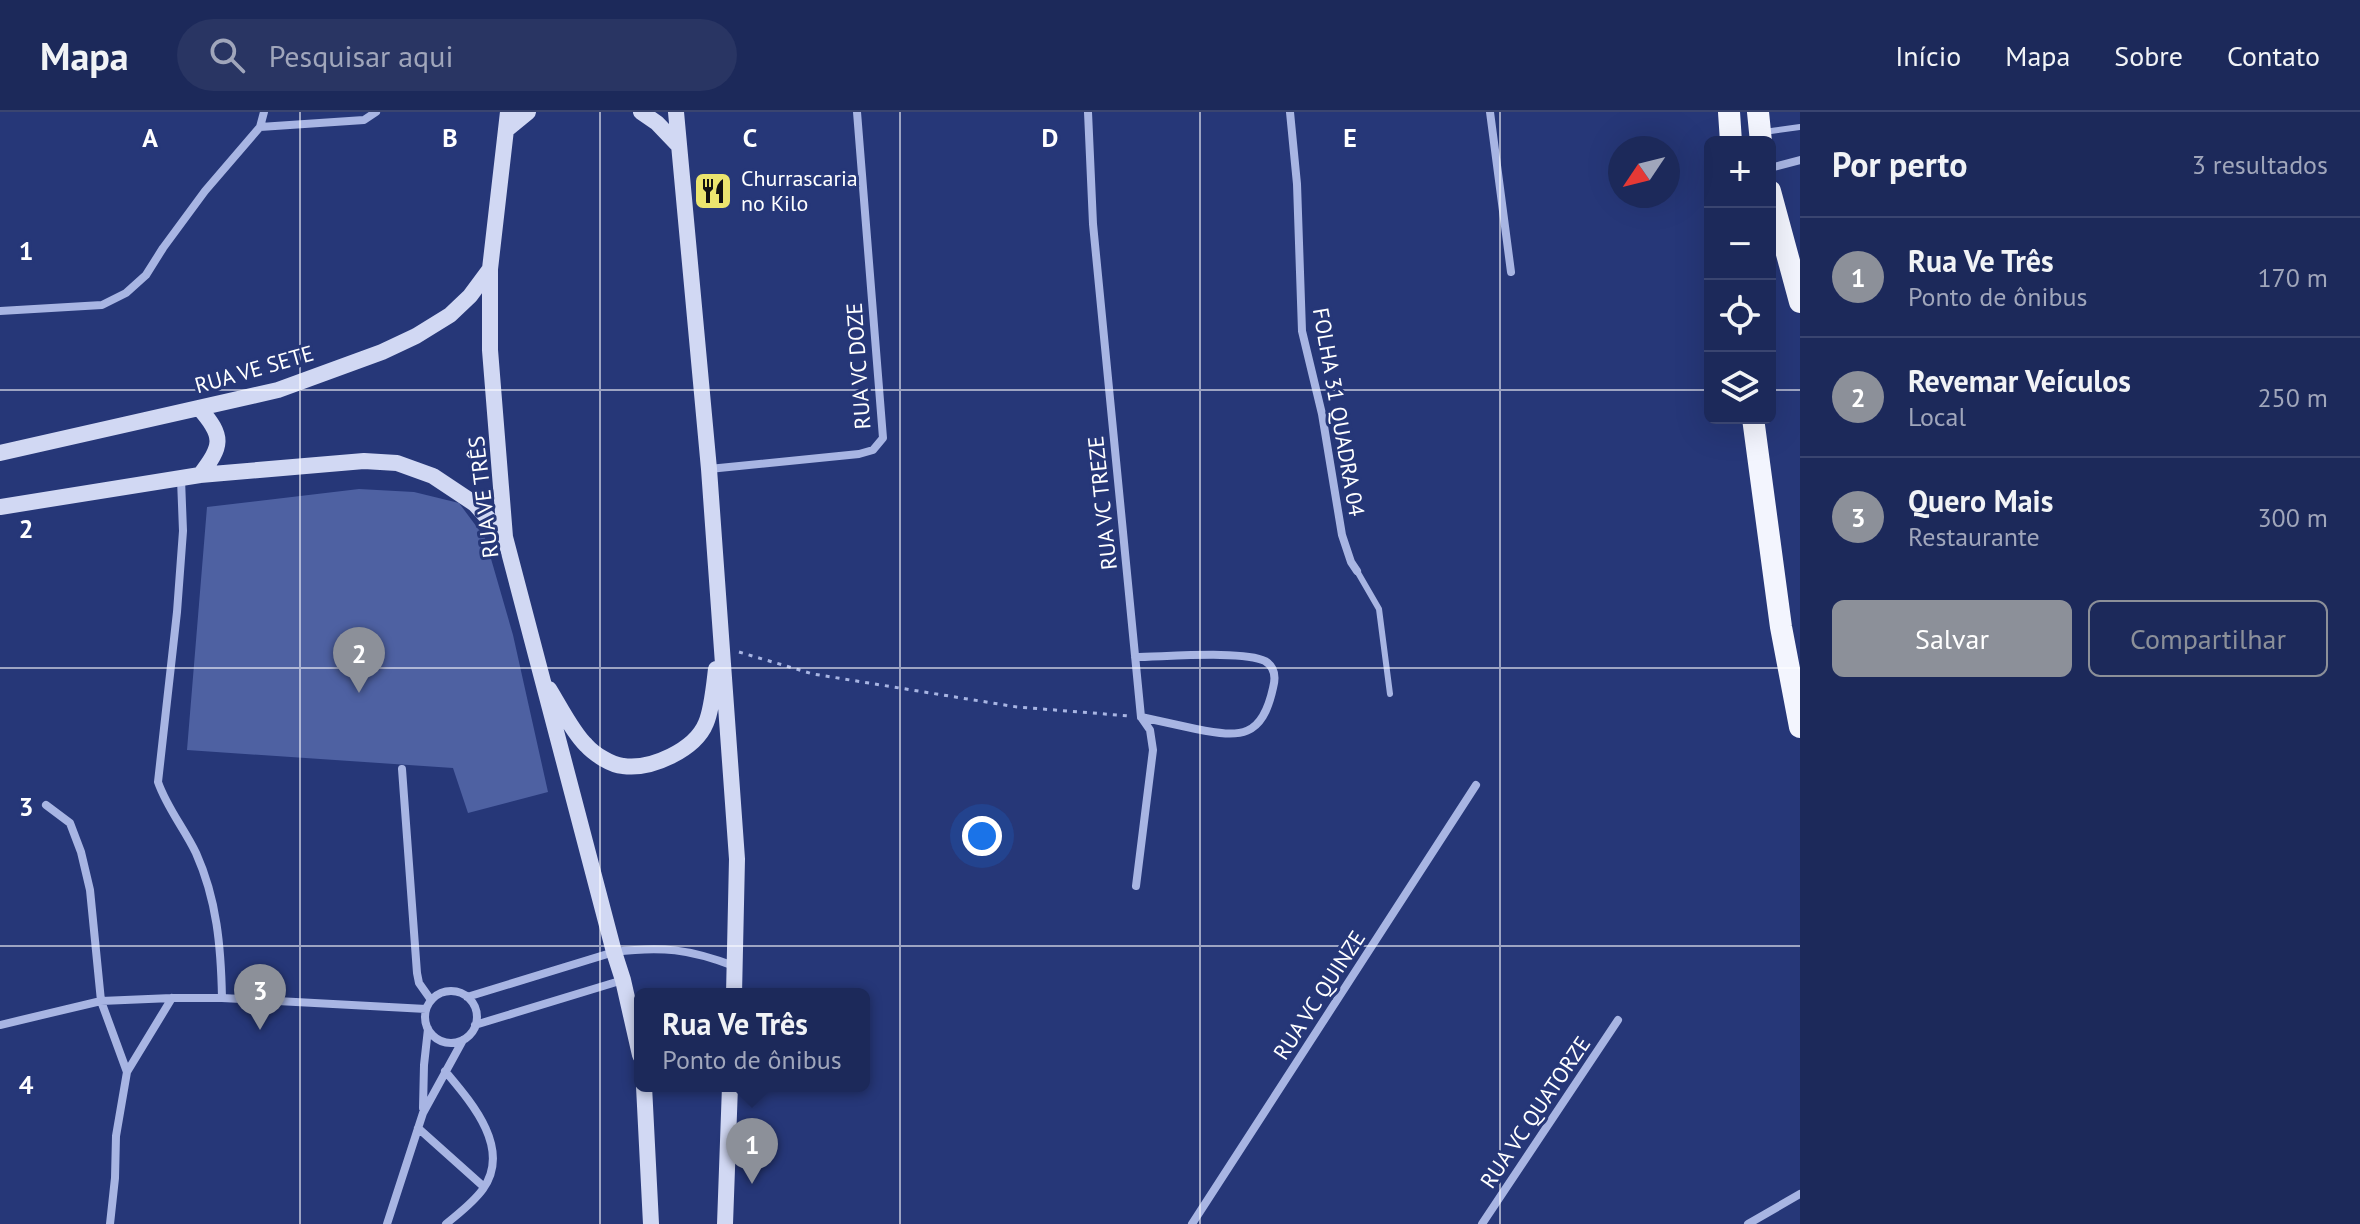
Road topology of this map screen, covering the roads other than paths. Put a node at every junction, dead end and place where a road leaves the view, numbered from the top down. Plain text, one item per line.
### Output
1 (264, 112) edge
2 (376, 112) edge
3 (508, 112) edge
4 (528, 112) edge
5 (641, 112) edge
6 (676, 112) edge
7 (857, 112) edge
8 (1088, 112) edge
9 (1290, 112) edge
10 (1490, 112) edge
11 (1729, 112) edge
12 (260, 127) junction
13 (1800, 127) edge
14 (1760, 129) edge
15 (506, 130) junction
16 (1731, 136) edge
17 (679, 146) junction
18 (1800, 160) edge
19 (1776, 166) edge
20 (1775, 208) edge
21 (490, 269) junction
22 (1511, 272) dead end
23 (1800, 302) edge
24 (0, 311) edge
25 (199, 408) junction
26 (1754, 424) edge
27 (0, 453) edge
28 (709, 469) junction
29 (200, 475) junction
30 (181, 478) junction
31 (0, 507) edge
32 (505, 537) junction
33 (1357, 571) joint
34 (1792, 645) edge
35 (721, 646) junction
36 (1135, 657) junction
37 (541, 677) junction
38 (1390, 694) dead end
39 (1141, 717) junction
40 (1800, 727) edge
41 (402, 769) dead end
42 (1476, 785) dead end
43 (46, 805) dead end
44 (1136, 886) dead end
45 (614, 952) junction
46 (735, 967) junction
47 (623, 980) junction
48 (734, 988) edge
49 (467, 997) junction
50 (172, 998) junction
51 (222, 998) junction
52 (431, 1000) junction
53 (101, 1001) junction
54 (426, 1009) junction
55 (1618, 1020) dead end
56 (0, 1025) edge
57 (475, 1025) junction
58 (428, 1029) junction
59 (634, 1029) edge
60 (463, 1040) junction
61 (445, 1071) junction
62 (127, 1072) junction
63 (644, 1092) edge
64 (730, 1092) edge
65 (423, 1113) junction
66 (418, 1128) junction
67 (484, 1187) junction
68 (1800, 1194) edge
69 (110, 1224) edge
70 (387, 1224) edge
71 (446, 1224) edge
72 (651, 1224) edge
73 (725, 1224) edge
74 (1192, 1224) edge
75 (1482, 1224) edge
76 (1748, 1224) edge

1 - 12 street
2 - 12 street
3 - 15 main road, RUA VE TRÊS
4 - 15 main road
5 - 17 main road
6 - 17 main road
7 - 28 street, RUA VC DOZE
8 - 36 street, RUA VC TREZE
9 - 33 street, FOLHA 31 QUADRA 04
10 - 22 street
11 - 16 highway
12 - 24 street
13 - 14 lane
15 - 21 main road, RUA VE TRÊS
17 - 28 main road
18 - 19 street
20 - 23 highway
21 - 25 main road, RUA VE SETE
21 - 32 main road, RUA VE TRÊS
25 - 27 main road, RUA VE SETE
25 - 29 main road
26 - 34 highway
28 - 35 main road
29 - 30 main road
29 - 32 main road
30 - 31 main road
30 - 51 street
32 - 37 main road, RUA VE TRÊS
33 - 38 lane
34 - 40 highway
35 - 37 main road
35 - 46 main road
36 - 39 street, RUA VC TREZE
36 - 39 street
37 - 45 main road, RUA VE TRÊS
39 - 44 street, RUA VC TREZE
41 - 52 street
42 - 74 street, RUA VC QUINZE
43 - 53 street
45 - 46 street
45 - 47 main road, RUA VE TRÊS
45 - 49 street
46 - 48 main road
47 - 57 street
47 - 59 main road, RUA VE TRÊS
49 - 52 street
49 - 57 street
50 - 51 street
50 - 53 street
50 - 62 street
51 - 54 street
52 - 54 street
53 - 56 street
53 - 62 street
54 - 58 street
55 - 75 street, RUA VC QUATORZE
57 - 60 street
58 - 60 street
58 - 65 street
60 - 61 street
61 - 65 street
61 - 67 street
62 - 69 street
63 - 72 main road
64 - 73 main road
65 - 66 street
66 - 67 street
66 - 70 street
67 - 71 street
68 - 76 street

